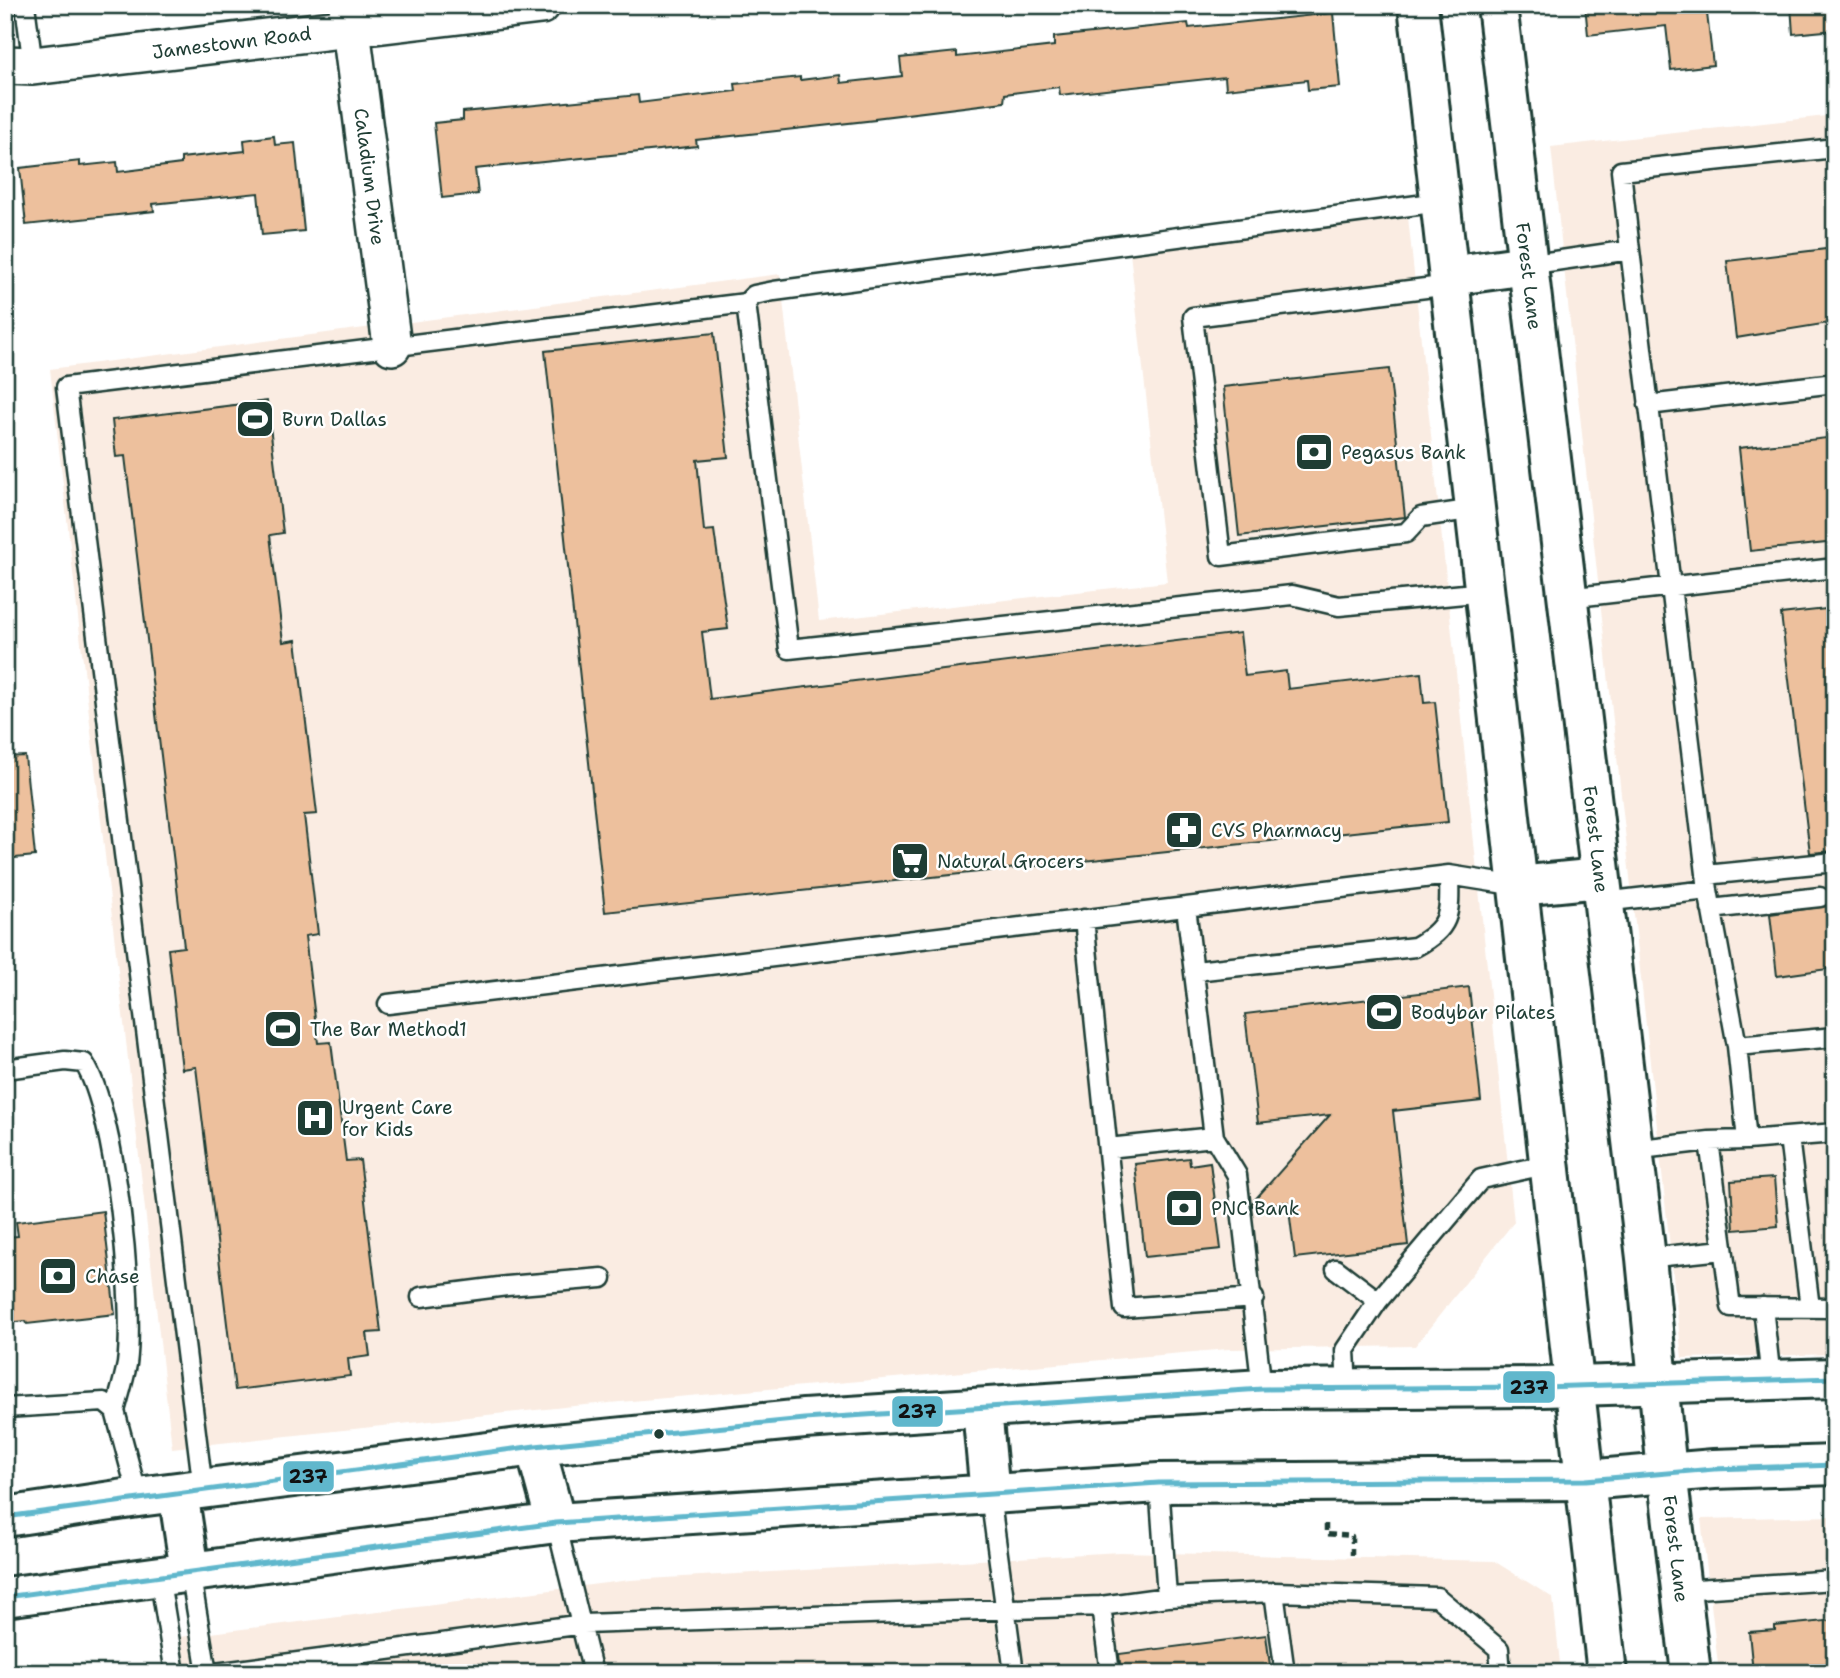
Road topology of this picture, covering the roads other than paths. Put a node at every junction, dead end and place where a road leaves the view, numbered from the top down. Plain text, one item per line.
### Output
1 (25, 5) edge
2 (541, 5) edge
3 (1418, 5) edge
4 (1497, 5) edge
5 (350, 17) edge
6 (19, 65) edge
7 (1835, 148) edge
8 (1440, 202) junction
9 (1630, 250) junction
10 (1527, 265) junction
11 (1449, 280) junction
12 (746, 303) junction
13 (393, 346) junction
14 (1835, 383) edge
15 (1648, 405) junction
16 (1475, 509) junction
17 (1835, 568) edge
18 (1669, 587) junction
19 (1485, 592) junction
20 (1567, 598) junction
21 (1835, 862) edge
22 (1449, 875) junction
23 (1707, 883) junction
24 (1518, 886) junction
25 (1601, 890) junction
26 (1820, 897) dead end
27 (1186, 907) junction
28 (1711, 909) junction
29 (1084, 919) junction
30 (1195, 971) junction
31 (388, 1004) dead end
32 (1835, 1037) edge
33 (1737, 1046) junction
34 (5, 1069) edge
35 (1835, 1133) edge
36 (1214, 1137) junction
37 (1789, 1137) junction
38 (1747, 1140) junction
39 (1709, 1142) junction
40 (1108, 1148) junction
41 (1632, 1150) junction
42 (1550, 1164) junction
43 (1723, 1250) junction
44 (1646, 1258) junction
45 (1336, 1269) dead end
46 (602, 1278) dead end
47 (421, 1297) dead end
48 (1254, 1298) junction
49 (1378, 1301) junction
50 (1763, 1307) junction
51 (1810, 1308) junction
52 (1835, 1308) edge
53 (1835, 1378) edge
54 (1771, 1380) junction
55 (1660, 1383) junction
56 (1576, 1386) junction
57 (1262, 1389) junction
58 (1347, 1389) junction
59 (5, 1409) edge
60 (982, 1409) junction
61 (115, 1411) junction
62 (535, 1446) junction
63 (1835, 1465) edge
64 (1667, 1472) junction
65 (1586, 1480) junction
66 (1159, 1483) junction
67 (191, 1490) junction
68 (990, 1495) junction
69 (138, 1497) junction
70 (5, 1517) edge
71 (556, 1523) junction
72 (175, 1573) junction
73 (1835, 1580) edge
74 (1681, 1590) junction
75 (1274, 1592) junction
76 (5, 1597) edge
77 (1167, 1597) junction
78 (1101, 1606) junction
79 (1005, 1609) junction
80 (584, 1624) junction
81 (175, 1673) edge
82 (207, 1673) edge
83 (215, 1673) edge
84 (593, 1673) edge
85 (1014, 1673) edge
86 (1110, 1673) edge
87 (1284, 1673) edge
88 (1501, 1673) edge
89 (1607, 1673) edge
90 (1692, 1673) edge

1 - 6 lane
2 - 5 street, Jamestown Road
3 - 8 main road
4 - 10 main road, Forest Lane
5 - 6 street, Jamestown Road
5 - 13 street, Caladium Drive
7 - 9 lane
8 - 11 main road
8 - 12 lane
9 - 10 lane
9 - 15 lane
10 - 11 main road
10 - 20 main road, Forest Lane
11 - 16 main road
11 - 16 lane
12 - 13 lane
12 - 19 lane
13 - 67 lane
14 - 15 lane
15 - 18 lane
16 - 19 main road
17 - 18 lane
18 - 20 lane
18 - 23 lane
19 - 24 main road
20 - 25 main road, Forest Lane
21 - 23 lane
22 - 24 lane
22 - 27 lane
22 - 30 lane
23 - 25 lane
23 - 28 lane
24 - 25 main road
24 - 42 main road
25 - 41 main road, Forest Lane
26 - 28 lane
27 - 29 lane
27 - 30 lane
28 - 33 lane
29 - 31 lane
29 - 40 lane
30 - 36 lane
32 - 33 lane
33 - 38 lane
34 - 61 lane
35 - 37 lane
36 - 40 lane
36 - 48 lane
37 - 38 lane
37 - 51 lane
38 - 39 lane
39 - 41 lane
39 - 43 lane
40 - 48 lane
41 - 44 main road, Forest Lane
42 - 49 lane
42 - 56 main road
43 - 44 lane
43 - 50 lane
44 - 55 main road, Forest Lane
45 - 49 lane
46 - 47 lane
48 - 57 lane
49 - 58 lane
50 - 51 lane
50 - 54 lane
51 - 52 lane
53 - 54 main road
54 - 55 main road
55 - 56 main road
55 - 64 main road, Forest Lane
56 - 58 main road
56 - 65 main road
57 - 58 main road
57 - 60 main road
59 - 61 lane
60 - 62 main road
60 - 68 main road
61 - 69 lane
62 - 67 main road
62 - 71 main road
63 - 64 main road
64 - 65 main road
64 - 74 main road, Forest Lane
65 - 66 main road
65 - 89 main road
66 - 68 main road
66 - 77 lane
67 - 69 main road
67 - 72 main road
68 - 71 main road
68 - 79 lane
69 - 70 main road
71 - 72 main road
71 - 80 lane
72 - 76 main road
72 - 81 lane
72 - 82 lane
73 - 74 lane
74 - 90 main road, Forest Lane
75 - 77 lane
75 - 87 lane
75 - 88 lane
77 - 78 lane
78 - 79 lane
78 - 86 lane
79 - 80 lane
79 - 85 lane
80 - 83 lane
80 - 84 lane

